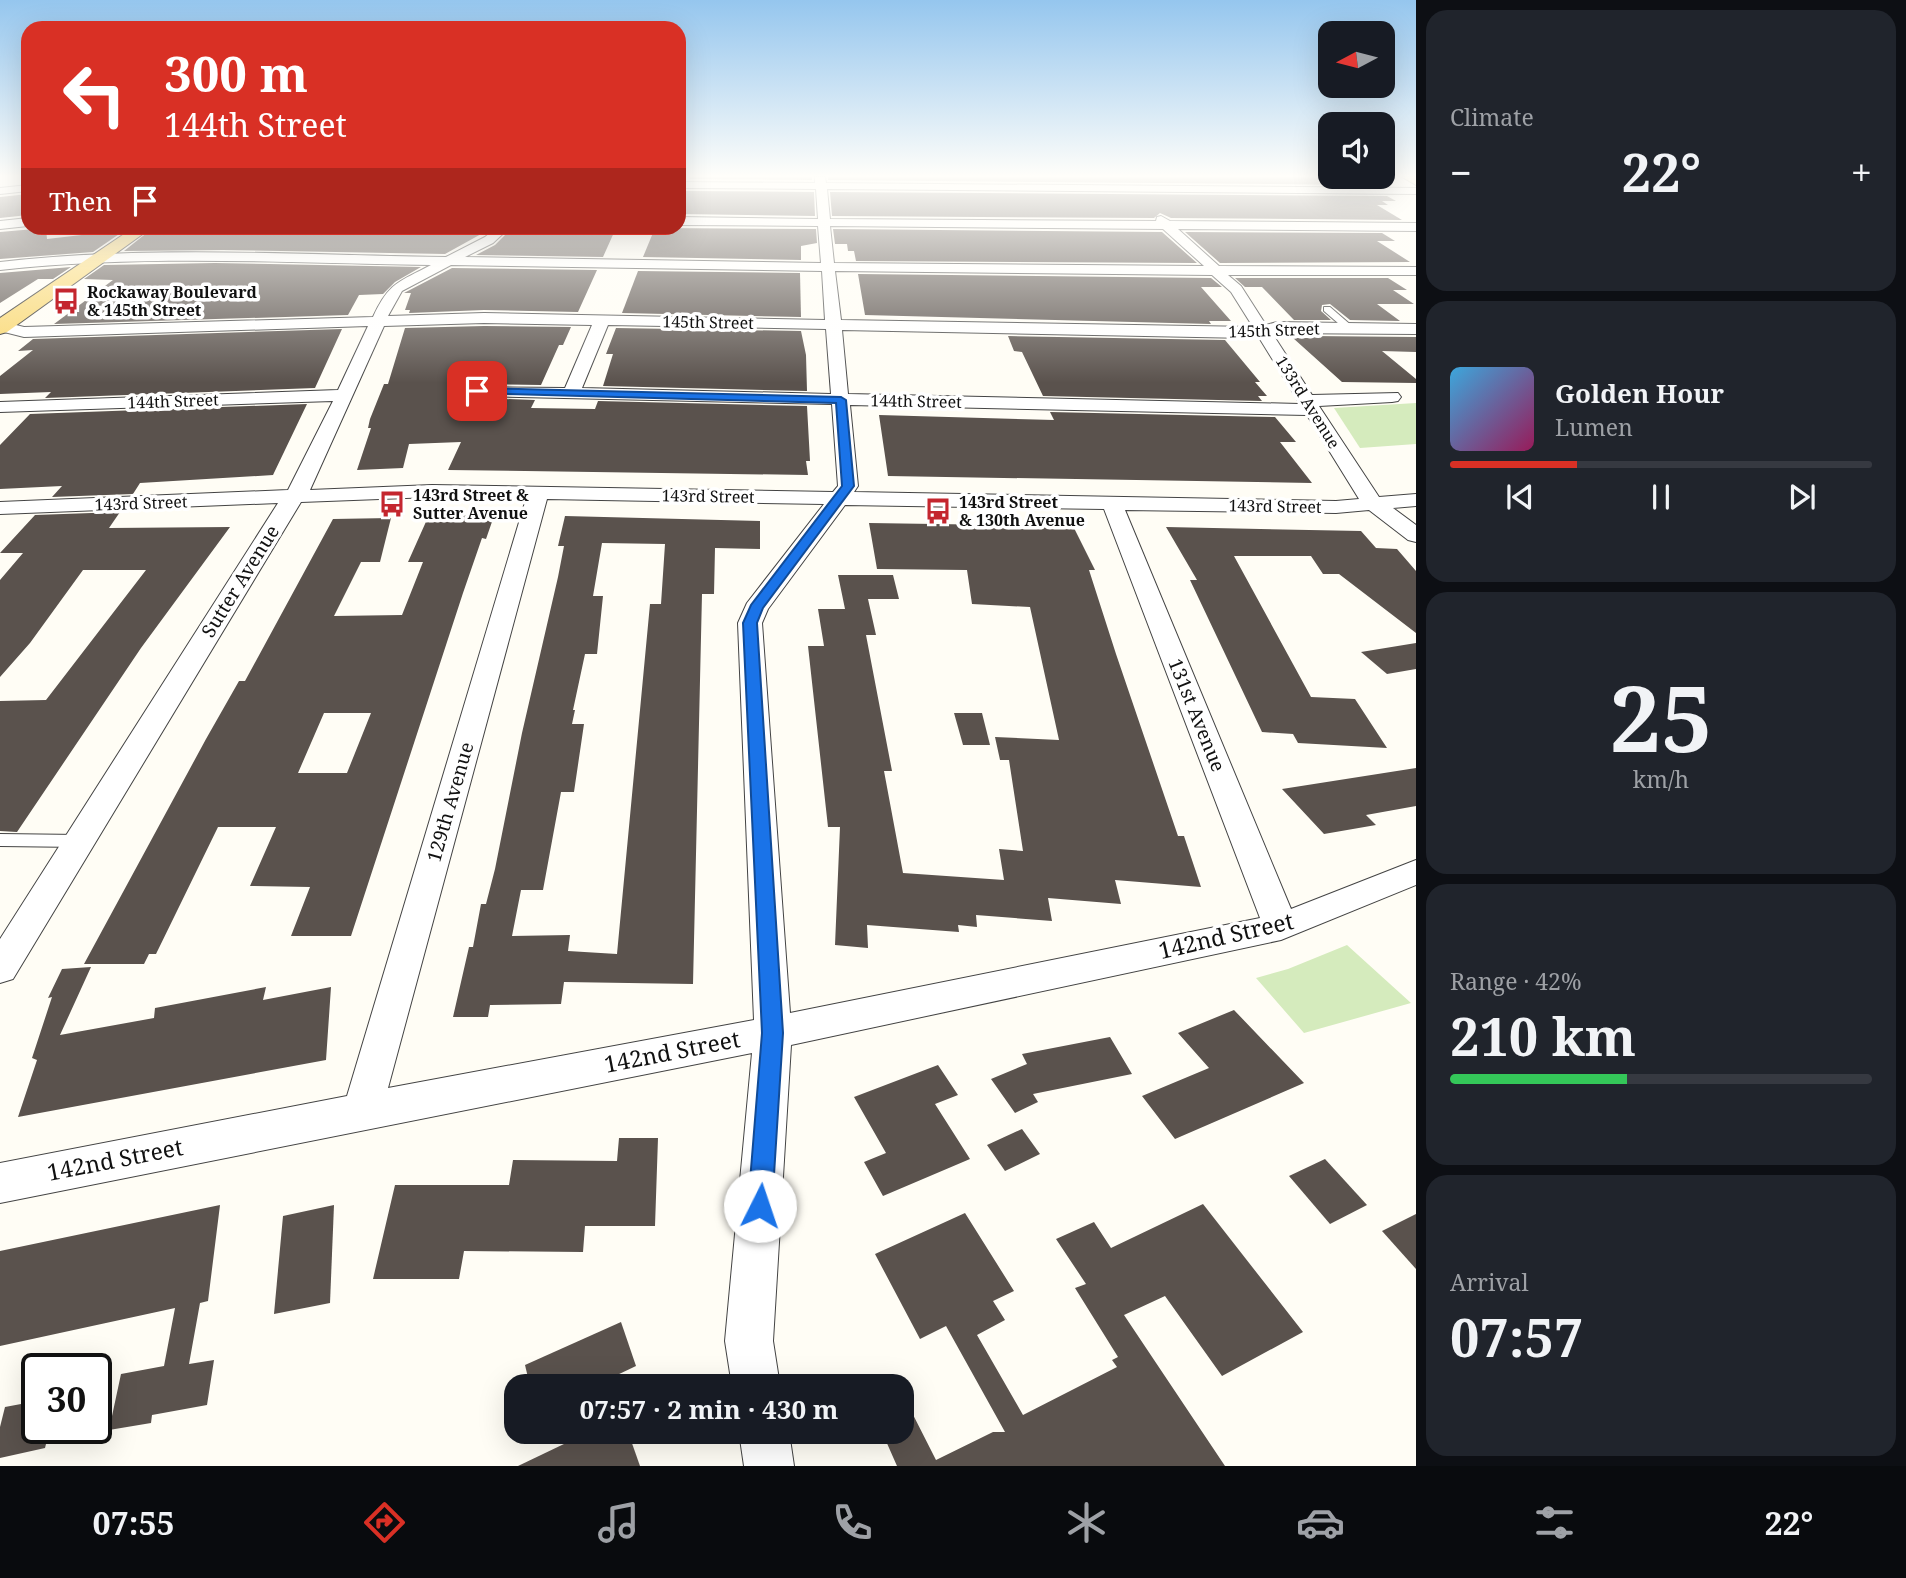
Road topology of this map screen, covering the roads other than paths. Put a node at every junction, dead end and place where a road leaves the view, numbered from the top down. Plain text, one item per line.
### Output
1 (118, 245) edge
2 (479, 245) edge
3 (827, 245) edge
4 (1189, 245) edge
5 (103, 256) junction
6 (451, 261) junction
7 (0, 266) edge
8 (829, 268) junction
9 (1217, 271) junction
10 (1416, 271) edge
11 (1326, 309) dead end
12 (602, 320) junction
13 (376, 321) junction
14 (834, 325) junction
15 (1, 327) edge
16 (1349, 328) junction
17 (1416, 329) edge
18 (1262, 331) junction
19 (477, 391) dead end
20 (570, 393) junction
21 (345, 395) junction
22 (1392, 397) dead end
23 (841, 400) junction
24 (1310, 405) junction
25 (0, 407) edge
26 (538, 494) junction
27 (295, 496) junction
28 (841, 498) junction
29 (1416, 500) edge
30 (1112, 503) junction
31 (1371, 503) junction
32 (8, 508) edge
33 (0, 523) edge
34 (1416, 535) edge
35 (0, 840) edge
36 (80, 841) junction
37 (1416, 872) edge
38 (1282, 927) junction
39 (0, 969) edge
40 (773, 1033) junction
41 (362, 1111) junction
42 (0, 1183) edge
43 (755, 1374) edge
44 (766, 1444) edge
45 (769, 1466) edge

1 - 5 main road
2 - 6 street, Sutter Avenue
3 - 8 street
4 - 9 street, 133rd Avenue
5 - 6 street
5 - 7 street
5 - 15 main road
6 - 8 street
6 - 13 street, Sutter Avenue
8 - 9 street
8 - 14 street
9 - 10 street
9 - 18 street, 133rd Avenue
11 - 16 lane
12 - 13 street, 145th Street
12 - 14 street, 145th Street
12 - 20 street
13 - 15 street, 145th Street
13 - 21 street, Sutter Avenue
14 - 18 street, 145th Street
14 - 23 street
16 - 17 street, 145th Street
16 - 18 street, 145th Street
18 - 24 street, 133rd Avenue
19 - 20 street, 144th Street
20 - 23 street, 144th Street
21 - 25 street, 144th Street
21 - 27 street, Sutter Avenue
22 - 24 street, 144th Street
23 - 24 street, 144th Street
23 - 28 street
24 - 31 street, 133rd Avenue
26 - 27 street, 143rd Street
26 - 28 street, 143rd Street
26 - 41 street, 129th Avenue
27 - 32 street, 143rd Street
27 - 36 street, Sutter Avenue
28 - 30 street, 143rd Street
28 - 40 street
29 - 31 street, 143rd Street
30 - 31 street, 143rd Street
30 - 38 street, 131st Avenue
31 - 34 street, 133rd Avenue
32 - 33 street
35 - 36 lane
36 - 39 street, Sutter Avenue
37 - 38 street, 142nd Street
38 - 40 street, 142nd Street
40 - 41 street, 142nd Street
40 - 43 street
41 - 42 street, 142nd Street
44 - 45 street

